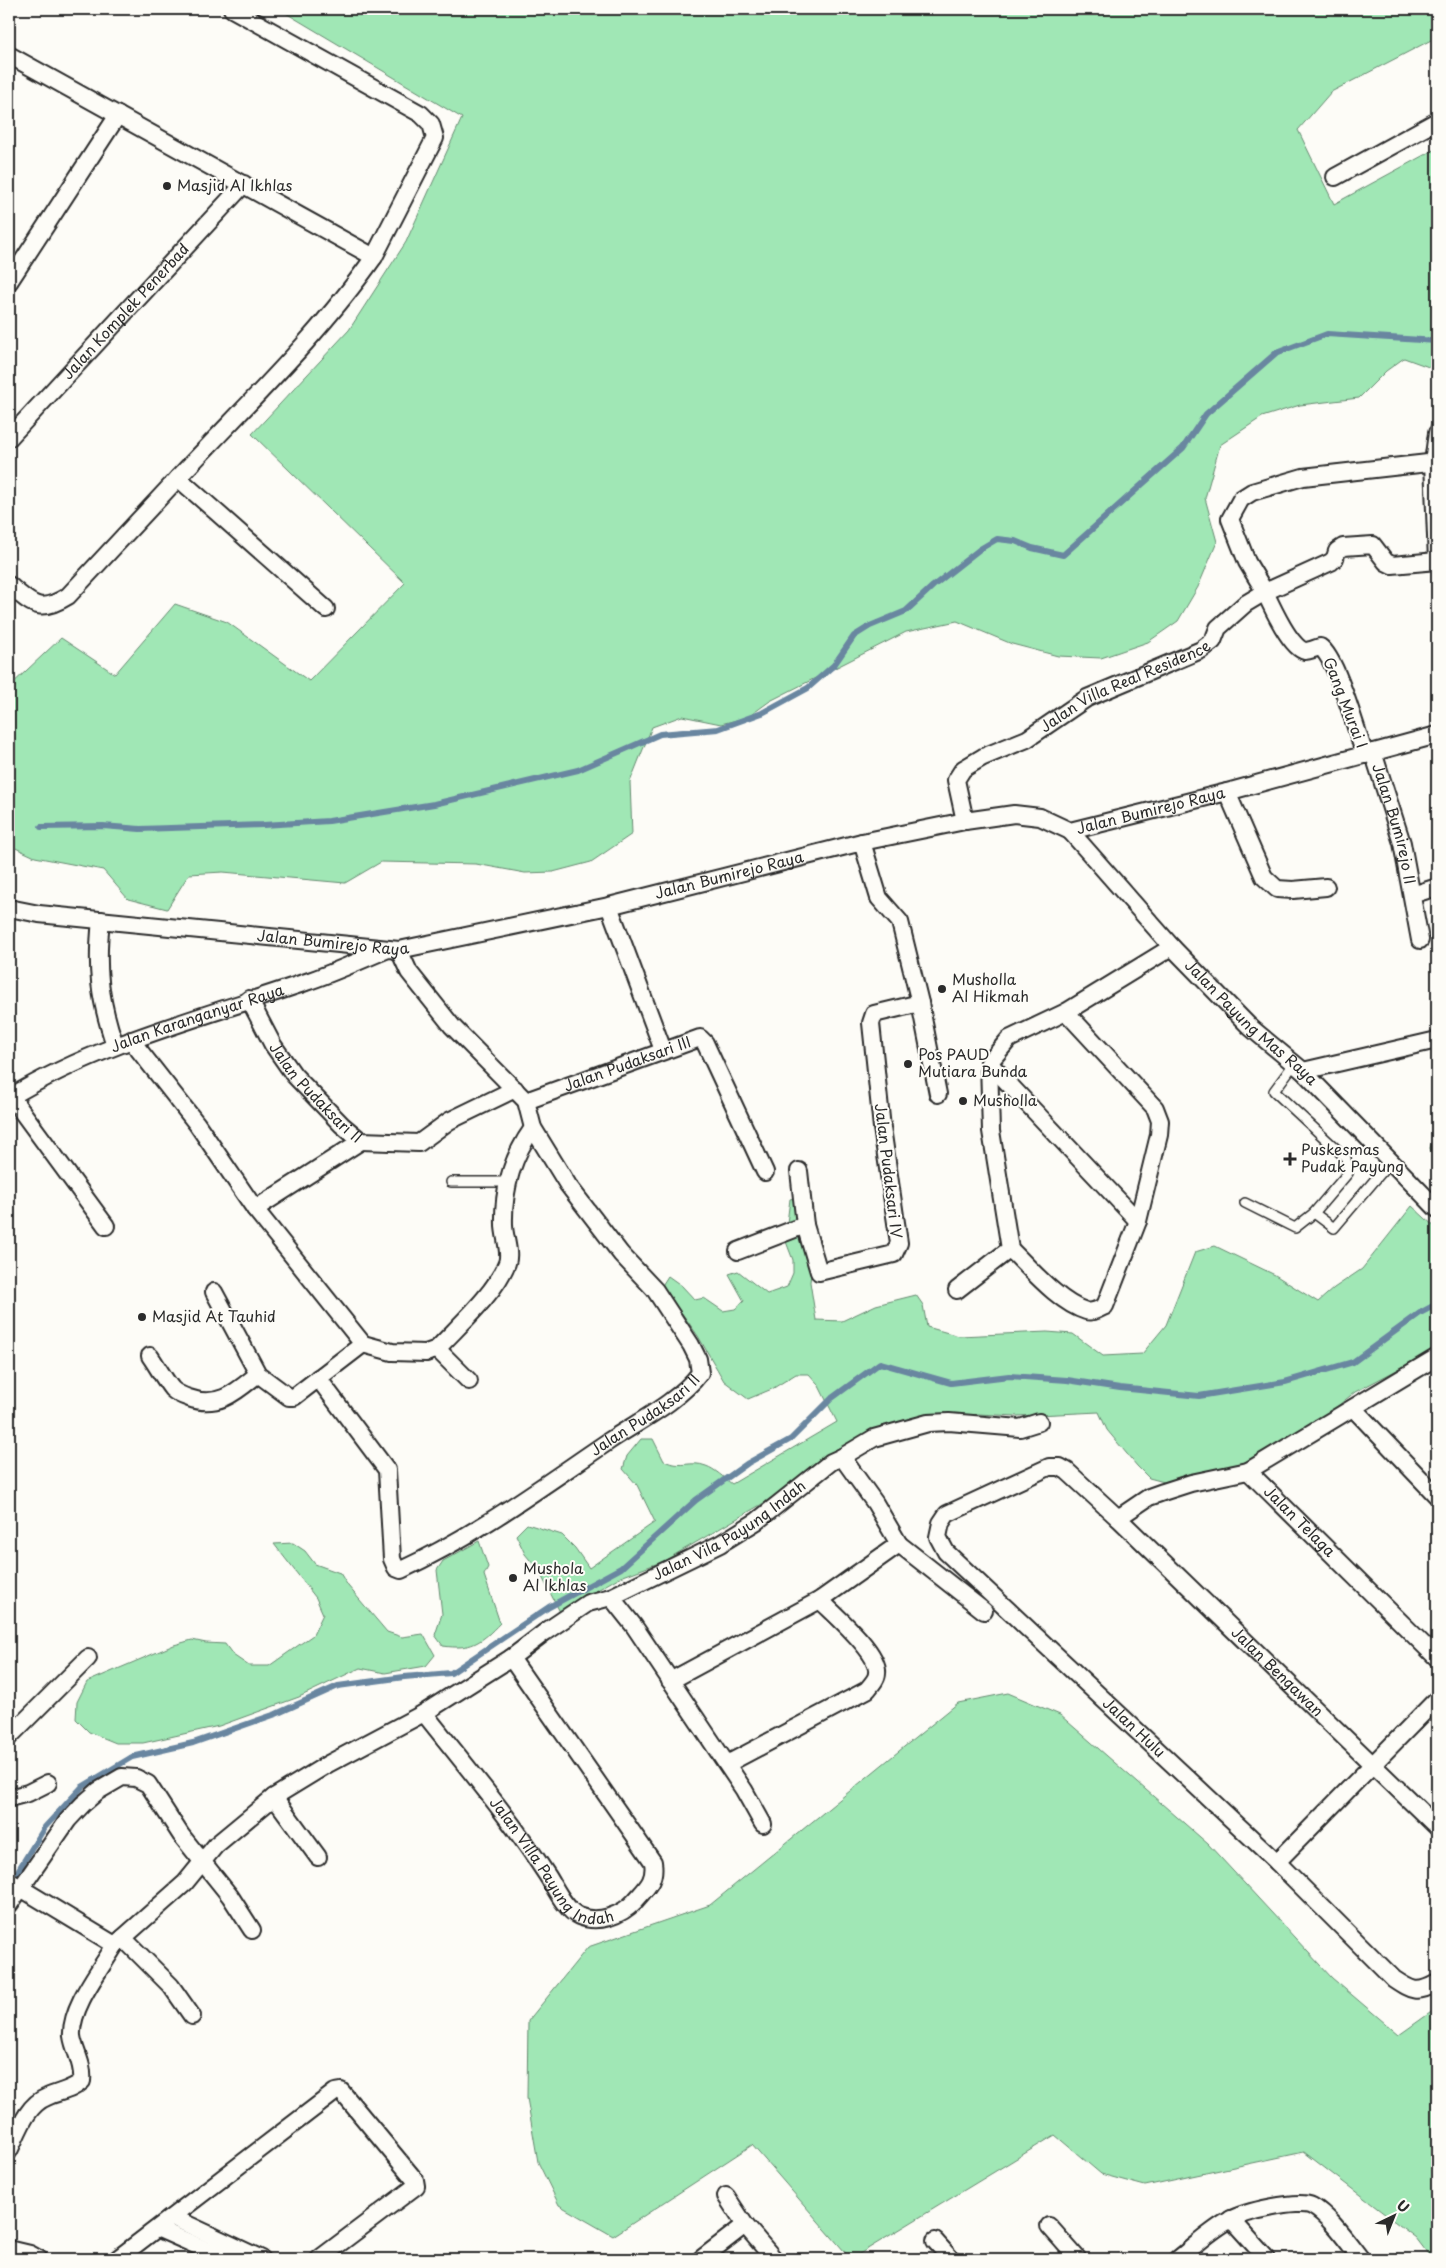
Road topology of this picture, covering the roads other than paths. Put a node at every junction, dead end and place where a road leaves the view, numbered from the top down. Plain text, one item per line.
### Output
1 (232, 9) edge
2 (9, 55) edge
3 (118, 115) junction
4 (1437, 121) edge
5 (1335, 177) dead end
6 (244, 184) junction
7 (374, 257) junction
8 (9, 282) edge
9 (1437, 433) edge
10 (9, 438) edge
11 (1435, 462) edge
12 (178, 478) junction
13 (1437, 561) edge
14 (9, 585) edge
15 (1265, 592) junction
16 (326, 609) dead end
17 (1437, 735) edge
18 (1369, 754) junction
19 (1227, 792) junction
20 (965, 821) junction
21 (1070, 832) junction
22 (862, 842) junction
23 (1326, 887) dead end
24 (1437, 887) edge
25 (1412, 895) junction
26 (609, 906) junction
27 (9, 908) edge
28 (101, 920) junction
29 (1420, 940) dead end
30 (1172, 947) junction
31 (394, 949) junction
32 (249, 999) junction
33 (920, 1003) junction
34 (1066, 1012) junction
35 (131, 1040) junction
36 (1437, 1040) edge
37 (115, 1045) junction
38 (663, 1050) junction
39 (989, 1063) junction
40 (1298, 1068) junction
41 (515, 1089) junction
42 (938, 1094) dead end
43 (9, 1096) edge
44 (526, 1102) junction
45 (533, 1128) junction
46 (361, 1141) junction
47 (1391, 1161) junction
48 (799, 1171) dead end
49 (765, 1172) dead end
50 (452, 1182) dead end
51 (508, 1182) junction
52 (1245, 1203) dead end
53 (255, 1209) junction
54 (1437, 1209) edge
55 (1314, 1213) junction
56 (1138, 1221) junction
57 (805, 1225) junction
58 (106, 1226) dead end
59 (1010, 1249) junction
60 (738, 1251) dead end
61 (957, 1290) dead end
62 (214, 1292) dead end
63 (363, 1344) junction
64 (437, 1349) junction
65 (150, 1356) dead end
66 (1436, 1359) edge
67 (258, 1374) junction
68 (318, 1378) junction
69 (469, 1381) dead end
70 (1353, 1408) junction
71 (1039, 1422) dead end
72 (842, 1457) junction
73 (1048, 1467) joint
74 (1248, 1471) junction
75 (1437, 1496) edge
76 (1118, 1518) junction
77 (899, 1544) junction
78 (611, 1597) junction
79 (820, 1600) junction
80 (984, 1611) dead end
81 (88, 1658) dead end
82 (511, 1658) junction
83 (1437, 1658) edge
84 (670, 1681) junction
85 (1437, 1698) edge
86 (424, 1713) junction
87 (9, 1737) edge
88 (1373, 1763) junction
89 (727, 1764) junction
90 (48, 1783) dead end
91 (274, 1796) junction
92 (9, 1798) edge
93 (763, 1824) dead end
94 (1437, 1827) edge
95 (318, 1857) dead end
96 (202, 1861) junction
97 (1277, 1862) junction
98 (15, 1885) edge
99 (9, 1905) edge
100 (252, 1930) dead end
101 (119, 1942) junction
102 (1437, 1983) edge
103 (192, 2016) dead end
104 (15, 2123) edge
105 (9, 2151) edge
106 (726, 2196) dead end
107 (174, 2218) junction
108 (1231, 2219) junction
109 (745, 2225) junction
110 (1049, 2226) dead end
111 (159, 2229) junction
112 (935, 2241) dead end
113 (9, 2249) edge
114 (39, 2259) edge
115 (117, 2259) edge
116 (227, 2259) edge
117 (262, 2259) edge
118 (319, 2259) edge
119 (701, 2259) edge
120 (774, 2259) edge
121 (951, 2259) edge
122 (1078, 2259) edge
123 (1178, 2259) edge
124 (1267, 2259) edge
125 (1362, 2259) edge

1 - 7 street
2 - 3 street
3 - 6 street
3 - 8 street
4 - 5 street
6 - 7 street
6 - 10 street, Jalan Komplek Penerbad
7 - 12 street
9 - 11 street
11 - 13 street
11 - 15 street
12 - 14 street
12 - 16 street
13 - 15 street, Jalan Villa Real Residence
15 - 18 street, Gang Murai I
15 - 20 street, Jalan Villa Real Residence
17 - 18 street, Jalan Bumirejo Raya
18 - 19 street, Jalan Bumirejo Raya
18 - 25 street, Jalan Bumirejo II
19 - 21 street, Jalan Bumirejo Raya
19 - 23 street
20 - 21 street, Jalan Bumirejo Raya
20 - 22 street, Jalan Bumirejo Raya
21 - 30 street, Jalan Payung Mas Raya
22 - 26 street, Jalan Bumirejo Raya
22 - 33 street
24 - 25 street, Jalan Bumirejo II
25 - 29 street, Jalan Bumirejo II
26 - 31 street, Jalan Bumirejo Raya
26 - 38 street
27 - 28 street, Jalan Bumirejo Raya
28 - 31 street, Jalan Bumirejo Raya
28 - 37 street
30 - 34 street
30 - 40 street, Jalan Payung Mas Raya
31 - 32 street, Jalan Karanganyar Raya
31 - 41 street, Jalan Pudaksari II
32 - 35 street, Jalan Karanganyar Raya
32 - 46 street, Jalan Pudaksari II
33 - 42 street
33 - 57 street, Jalan Pudaksari IV
34 - 39 street
34 - 56 street
35 - 37 street, Jalan Karanganyar Raya
35 - 53 street
36 - 40 street
37 - 43 street, Jalan Karanganyar Raya
38 - 44 street, Jalan Pudaksari III
38 - 49 street, Jalan Pudaksari III
39 - 56 street
39 - 59 street
40 - 47 street, Jalan Payung Mas Raya
40 - 55 lane
41 - 44 street, Jalan Pudaksari II
41 - 46 street, Jalan Pudaksari II
43 - 58 street
44 - 45 street, Jalan Pudaksari II
45 - 51 street
45 - 68 street, Jalan Pudaksari II
46 - 53 street
47 - 54 street, Jalan Payung Mas Raya
47 - 55 lane
48 - 57 street, Jalan Pudaksari IV
50 - 51 lane
51 - 64 street
52 - 55 lane
53 - 63 street
56 - 59 street
57 - 60 street
59 - 61 street
62 - 67 street
63 - 64 street
63 - 68 street
64 - 69 street
65 - 67 street
66 - 70 street, Jalan Telaga
67 - 68 street
70 - 74 street, Jalan Telaga
70 - 75 street
71 - 72 street, Jalan Vila Payung Indah
72 - 77 street
72 - 78 street, Jalan Vila Payung Indah
73 - 76 street, Jalan Bengawan
73 - 97 street, Jalan Hulu
74 - 76 street
74 - 83 street, Jalan Telaga
76 - 88 street, Jalan Bengawan
77 - 79 street
77 - 80 street
78 - 82 street
78 - 84 street
79 - 84 street
79 - 89 street
81 - 87 street
82 - 86 street
82 - 86 street, Jalan Villa Payung Indah
84 - 89 street
85 - 88 street
86 - 91 street
88 - 94 street, Jalan Bengawan
88 - 97 street
89 - 93 street
90 - 92 street
91 - 95 street
91 - 96 street
96 - 98 street
96 - 100 street
96 - 101 street
97 - 102 street, Jalan Hulu
98 - 99 street
98 - 101 street
101 - 103 street
101 - 104 street
104 - 105 street
106 - 109 street
107 - 111 street
107 - 117 street
107 - 118 street
108 - 123 street
108 - 124 street
108 - 125 street
109 - 119 street
109 - 120 street
110 - 122 street
111 - 115 street
111 - 116 street
112 - 121 street
113 - 114 street

